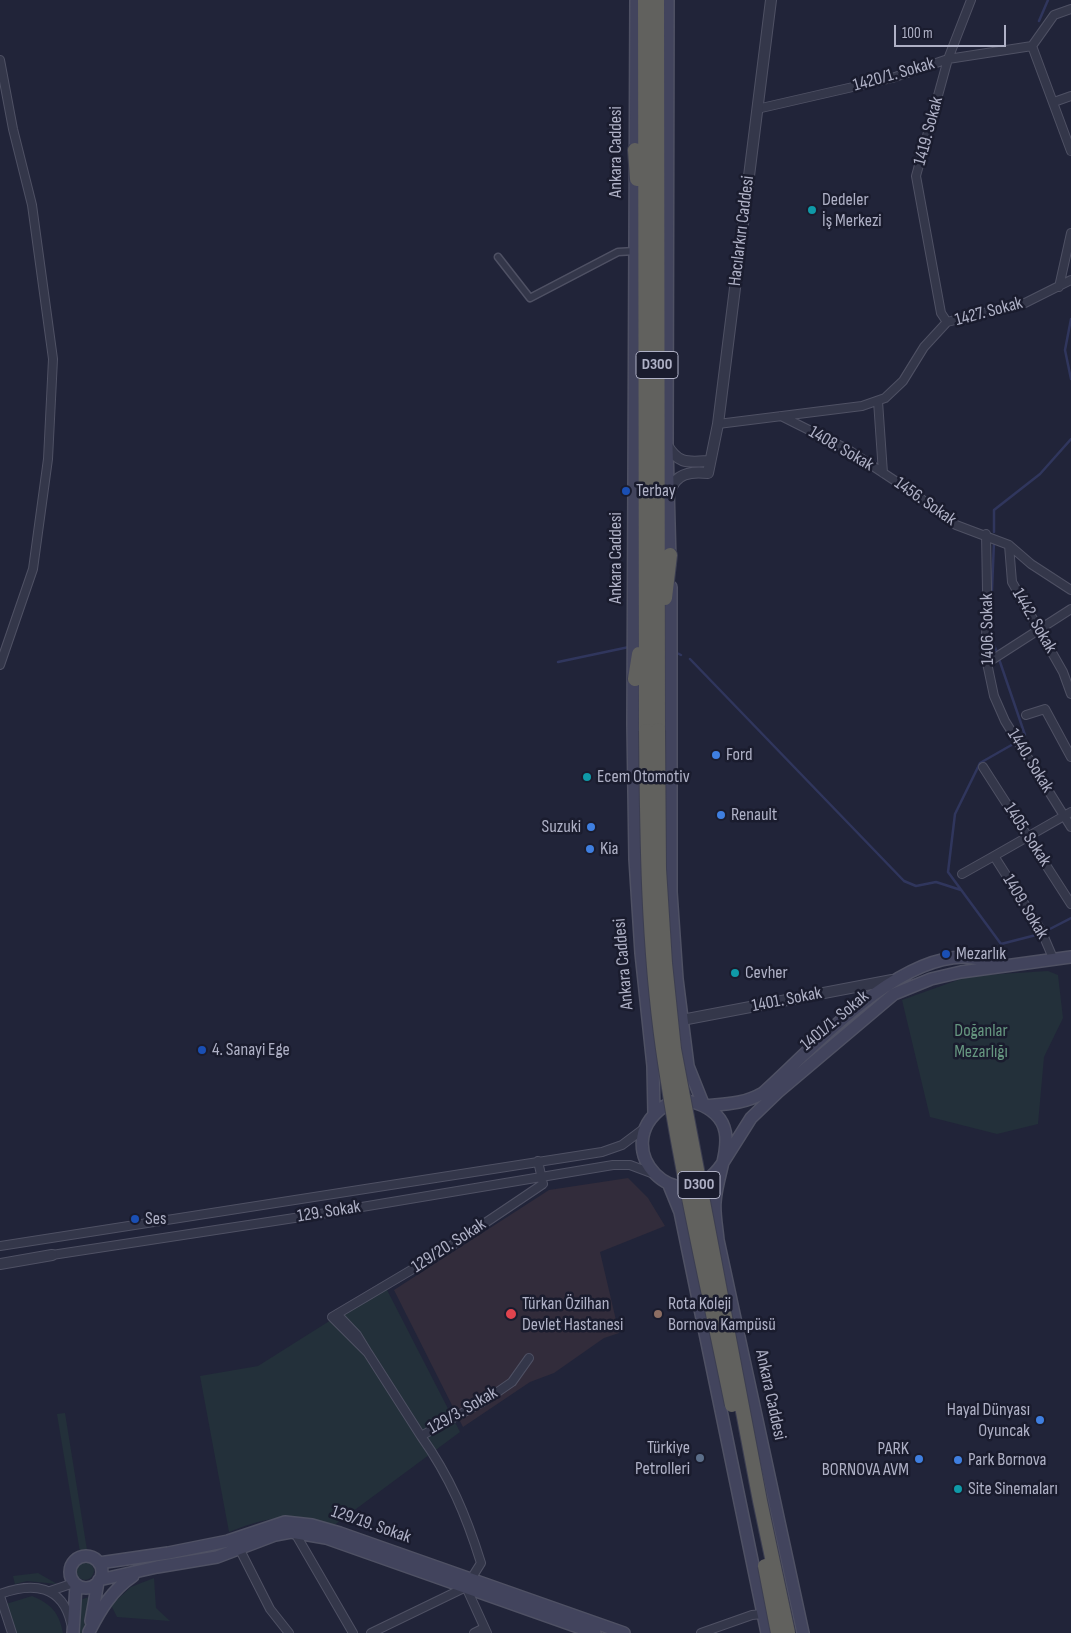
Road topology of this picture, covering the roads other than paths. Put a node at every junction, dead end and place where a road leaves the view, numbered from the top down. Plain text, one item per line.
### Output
1 (636, 0) edge
2 (645, 0) edge
3 (658, 0) edge
4 (668, 0) edge
5 (771, 0) edge
6 (971, 0) edge
7 (1071, 9) edge
8 (1032, 46) junction
9 (948, 59) junction
10 (0, 60) edge
11 (667, 68) junction
12 (1071, 96) edge
13 (1054, 102) junction
14 (757, 109) junction
15 (635, 150) junction
16 (1071, 151) edge
17 (1071, 233) edge
18 (635, 251) junction
19 (498, 257) dead end
20 (645, 269) junction
21 (1071, 280) edge
22 (1059, 287) junction
23 (947, 322) junction
24 (878, 401) junction
25 (781, 416) junction
26 (718, 424) junction
27 (667, 445) junction
28 (710, 461) junction
29 (883, 472) junction
30 (668, 498) junction
31 (986, 534) junction
32 (1009, 545) junction
33 (670, 555) junction
34 (1071, 590) edge
35 (645, 606) junction
36 (1071, 609) edge
37 (1038, 630) junction
38 (987, 663) junction
39 (0, 666) edge
40 (658, 671) junction
41 (635, 679) junction
42 (1071, 694) edge
43 (1026, 715) dead end
44 (1005, 721) joint
45 (652, 731) junction
46 (1071, 757) edge
47 (983, 767) dead end
48 (1068, 814) edge
49 (1071, 827) edge
50 (1028, 835) junction
51 (994, 856) junction
52 (962, 874) dead end
53 (1071, 904) edge
54 (1071, 957) edge
55 (1053, 958) junction
56 (1071, 963) edge
57 (1009, 964) junction
58 (892, 980) junction
59 (682, 1020) junction
60 (704, 1106) junction
61 (654, 1114) junction
62 (646, 1127) junction
63 (538, 1160) junction
64 (722, 1164) junction
65 (542, 1176) junction
66 (657, 1176) junction
67 (669, 1185) junction
68 (0, 1246) edge
69 (52, 1255) joint
70 (0, 1264) edge
71 (335, 1316) joint
72 (529, 1358) dead end
73 (421, 1436) junction
74 (294, 1532) junction
75 (239, 1548) junction
76 (99, 1563) junction
77 (138, 1572) junction
78 (99, 1581) junction
79 (470, 1583) junction
80 (75, 1584) junction
81 (50, 1591) junction
82 (2, 1594) edge
83 (763, 1614) junction
84 (72, 1630) edge
85 (485, 1630) edge
86 (12, 1633) edge
87 (89, 1633) edge
88 (289, 1633) edge
89 (354, 1633) edge
90 (371, 1633) edge
91 (474, 1633) edge
92 (595, 1633) edge
93 (624, 1633) edge
94 (700, 1633) edge
95 (767, 1633) edge
96 (778, 1633) edge
97 (788, 1633) edge
98 (803, 1633) edge

1 - 15 main road, Ankara Caddesi
2 - 20 highway, Ankara Caddesi / D300
3 - 11 highway
3 - 40 highway, Ankara Caddesi / D300
4 - 11 main road, Ankara Caddesi
5 - 14 street, Hacılarkırı Caddesi
6 - 9 street, 1419. Sokak
7 - 8 street
8 - 9 street, 1420/1. Sokak
8 - 13 street
9 - 14 street, 1420/1. Sokak
9 - 23 street, 1419. Sokak
10 - 39 street
11 - 27 main road, Ankara Caddesi
12 - 13 street
13 - 16 street
14 - 26 street, Hacılarkırı Caddesi
15 - 18 main road, Ankara Caddesi
15 - 20 highway
17 - 22 street
18 - 19 street
18 - 41 main road, Ankara Caddesi
20 - 35 highway, Ankara Caddesi / D300
21 - 22 street, 1427. Sokak
22 - 23 street, 1427. Sokak
23 - 24 street, 1427. Sokak
24 - 25 street, 1408. Sokak
24 - 29 street, 1408. Sokak
25 - 26 street, 1408. Sokak
25 - 29 street, 1408. Sokak
26 - 28 street, Hacılarkırı Caddesi
27 - 28 street
27 - 30 main road, Ankara Caddesi
28 - 30 street, Hacılarkırı Caddesi
29 - 31 street, 1456. Sokak
30 - 33 main road, Ankara Caddesi
31 - 32 street, 1456. Sokak
31 - 38 street, 1406. Sokak
32 - 34 street, 1456. Sokak
32 - 37 street, 1442. Sokak
33 - 40 highway
33 - 59 main road, Ankara Caddesi
35 - 41 highway
35 - 45 highway, Ankara Caddesi / D300
36 - 37 street
37 - 38 street
37 - 42 street, 1442. Sokak
38 - 44 street, 1406. Sokak
40 - 45 highway, Ankara Caddesi / D300
41 - 61 main road, Ankara Caddesi
43 - 46 street
44 - 48 street, 1440. Sokak
45 - 96 highway, Ankara Caddesi / D300, bridge
45 - 97 highway, Ankara Caddesi / D300, bridge
47 - 50 street, 1405. Sokak
48 - 49 street, 1440. Sokak
48 - 50 street, 1409. Sokak
50 - 51 street, 1409. Sokak
50 - 53 street, 1405. Sokak
51 - 52 street, 1409. Sokak
51 - 55 street, 1409. Sokak
54 - 55 main road, 1401/1. Sokak
55 - 56 main road
55 - 57 main road, 1401/1. Sokak
57 - 58 main road, 1401/1. Sokak
57 - 64 main road, 1401/1. Sokak
58 - 59 street, 1401. Sokak
58 - 60 main road, 1401/1. Sokak
59 - 60 main road, Ankara Caddesi
60 - 61 main road
60 - 64 main road, Ankara Caddesi
61 - 62 main road
62 - 63 street, 129. Sokak
62 - 66 main road
63 - 65 street
63 - 68 street, 129. Sokak
64 - 67 main road
64 - 98 main road, Ankara Caddesi
65 - 66 street, 129. Sokak
65 - 69 street, 129. Sokak
65 - 71 street, 129/20. Sokak
66 - 67 main road
67 - 83 main road
69 - 70 street, 129. Sokak
71 - 73 street, 129/3. Sokak
72 - 73 street, 129/3. Sokak
73 - 79 street
74 - 75 main road, 129/19. Sokak
74 - 79 main road, 129/19. Sokak
74 - 89 street
75 - 77 main road, 129/19. Sokak
75 - 88 street
76 - 78 main road
76 - 79 main road, 129/19. Sokak
76 - 80 main road
77 - 78 main road, 129/19. Sokak
77 - 87 main road
78 - 80 main road
78 - 87 main road
79 - 85 street
79 - 90 street
79 - 92 main road, 129/19. Sokak
79 - 93 main road, 129/19. Sokak
80 - 81 street
80 - 84 main road
81 - 82 street
81 - 84 street
82 - 86 street
83 - 94 street
83 - 95 main road
85 - 91 street

